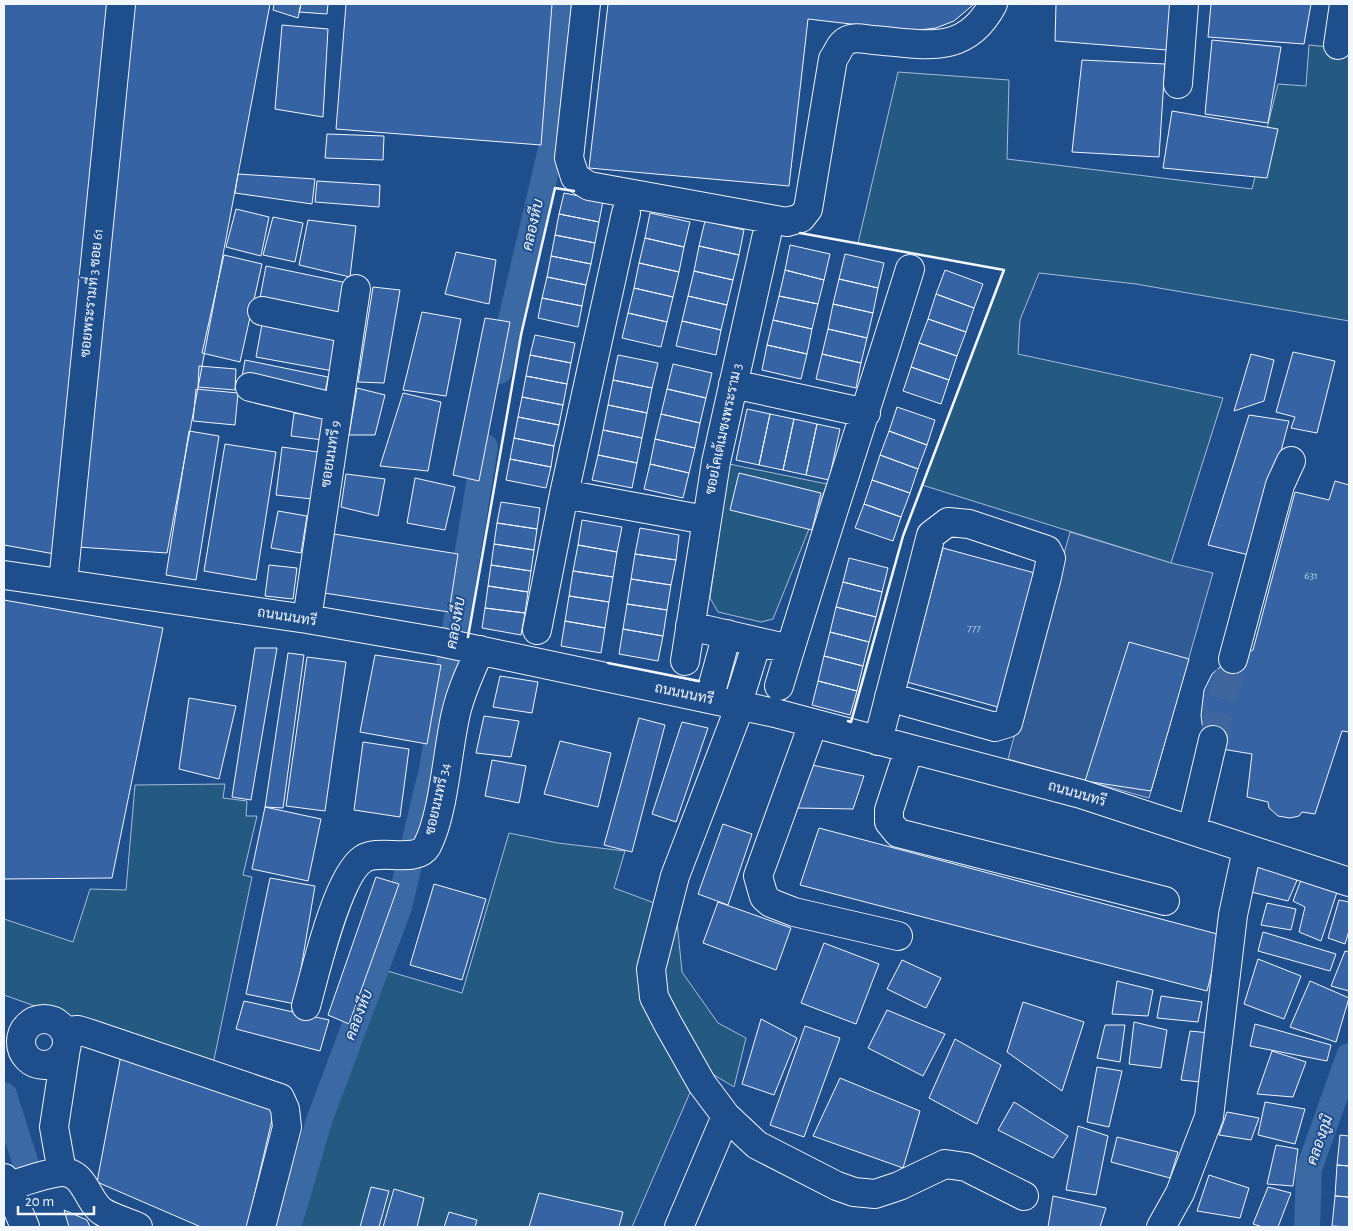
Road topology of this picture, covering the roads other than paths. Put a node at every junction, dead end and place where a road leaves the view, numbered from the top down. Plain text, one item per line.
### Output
1 (121, 4) edge
2 (586, 4) edge
3 (993, 4) edge
4 (1184, 4) edge
5 (1344, 4) edge
6 (1338, 45) dead end
7 (1178, 84) dead end
8 (626, 212) dead end
9 (767, 234) dead end
10 (910, 269) dead end
11 (356, 289) dead end
12 (262, 311) dead end
13 (350, 329) junction
14 (733, 384) junction
15 (250, 388) dead end
16 (338, 408) junction
17 (866, 413) junction
18 (1291, 461) dead end
19 (564, 494) junction
20 (706, 520) junction
21 (4, 575) edge
22 (63, 583) junction
23 (307, 619) junction
24 (690, 626) junction
25 (537, 630) dead end
26 (727, 634) junction
27 (757, 642) junction
28 (462, 646) junction
29 (790, 649) junction
30 (1233, 659) tunnel mouth
31 (685, 660) dead end
32 (779, 686) dead end
33 (889, 697) junction
34 (709, 699) junction
35 (739, 706) junction
36 (813, 724) junction
37 (1213, 740) tunnel mouth
38 (878, 741) junction
39 (909, 748) junction
40 (1192, 829) junction
41 (1247, 849) junction
42 (1349, 882) edge
43 (1165, 900) dead end
44 (898, 936) dead end
45 (306, 1006) dead end
46 (14, 1029) edge
47 (66, 1040) junction
48 (726, 1116) junction
49 (62, 1172) junction
50 (6, 1182) edge
51 (1024, 1196) dead end
52 (25, 1227) edge
53 (138, 1227) edge
54 (261, 1227) edge
55 (679, 1227) edge
56 (1161, 1227) edge

1 - 22 street, ซอยพระรามที่ 3 ซอย 61
2 - 3 street
4 - 7 street
5 - 6 street
8 - 19 street
9 - 14 street, ซอยโคเต้เมซงพระราม 3
10 - 17 street
11 - 13 street, ซอยนนทรี 9
12 - 13 street
13 - 16 street, ซอยนนทรี 9
14 - 17 street
14 - 20 street, ซอยโคเต้เมซงพระราม 3
15 - 16 street
16 - 23 street, ซอยนนทรี 9
17 - 29 street
18 - 30 street
19 - 20 street
19 - 25 street
20 - 24 street, ซอยโคเต้เมซงพระราม 3
21 - 22 street, ถนนนนทรี
22 - 23 street, ถนนนนทรี
23 - 28 street, ถนนนนทรี
24 - 26 street
24 - 31 street, ซอยโคเต้เมซงพระราม 3
26 - 27 street
26 - 34 street
27 - 29 street
27 - 35 street
28 - 34 street, ถนนนนทรี
28 - 45 street, ซอยนนทรี 34
29 - 32 street
33 - 33 street
33 - 38 street
34 - 35 street, ถนนนนทรี
35 - 36 street, ถนนนนทรี
35 - 48 street
36 - 38 street, ถนนนนทรี
36 - 44 street
37 - 40 street
38 - 39 street, ถนนนนทรี
39 - 40 street, ถนนนนทรี
39 - 43 street
40 - 41 street, ถนนนนทรี
41 - 42 street, ถนนนนทรี
41 - 56 street
46 - 47 street
46 - 47 street
47 - 49 street
47 - 54 street
48 - 51 street
48 - 55 street
49 - 50 street
49 - 53 street
50 - 52 street

